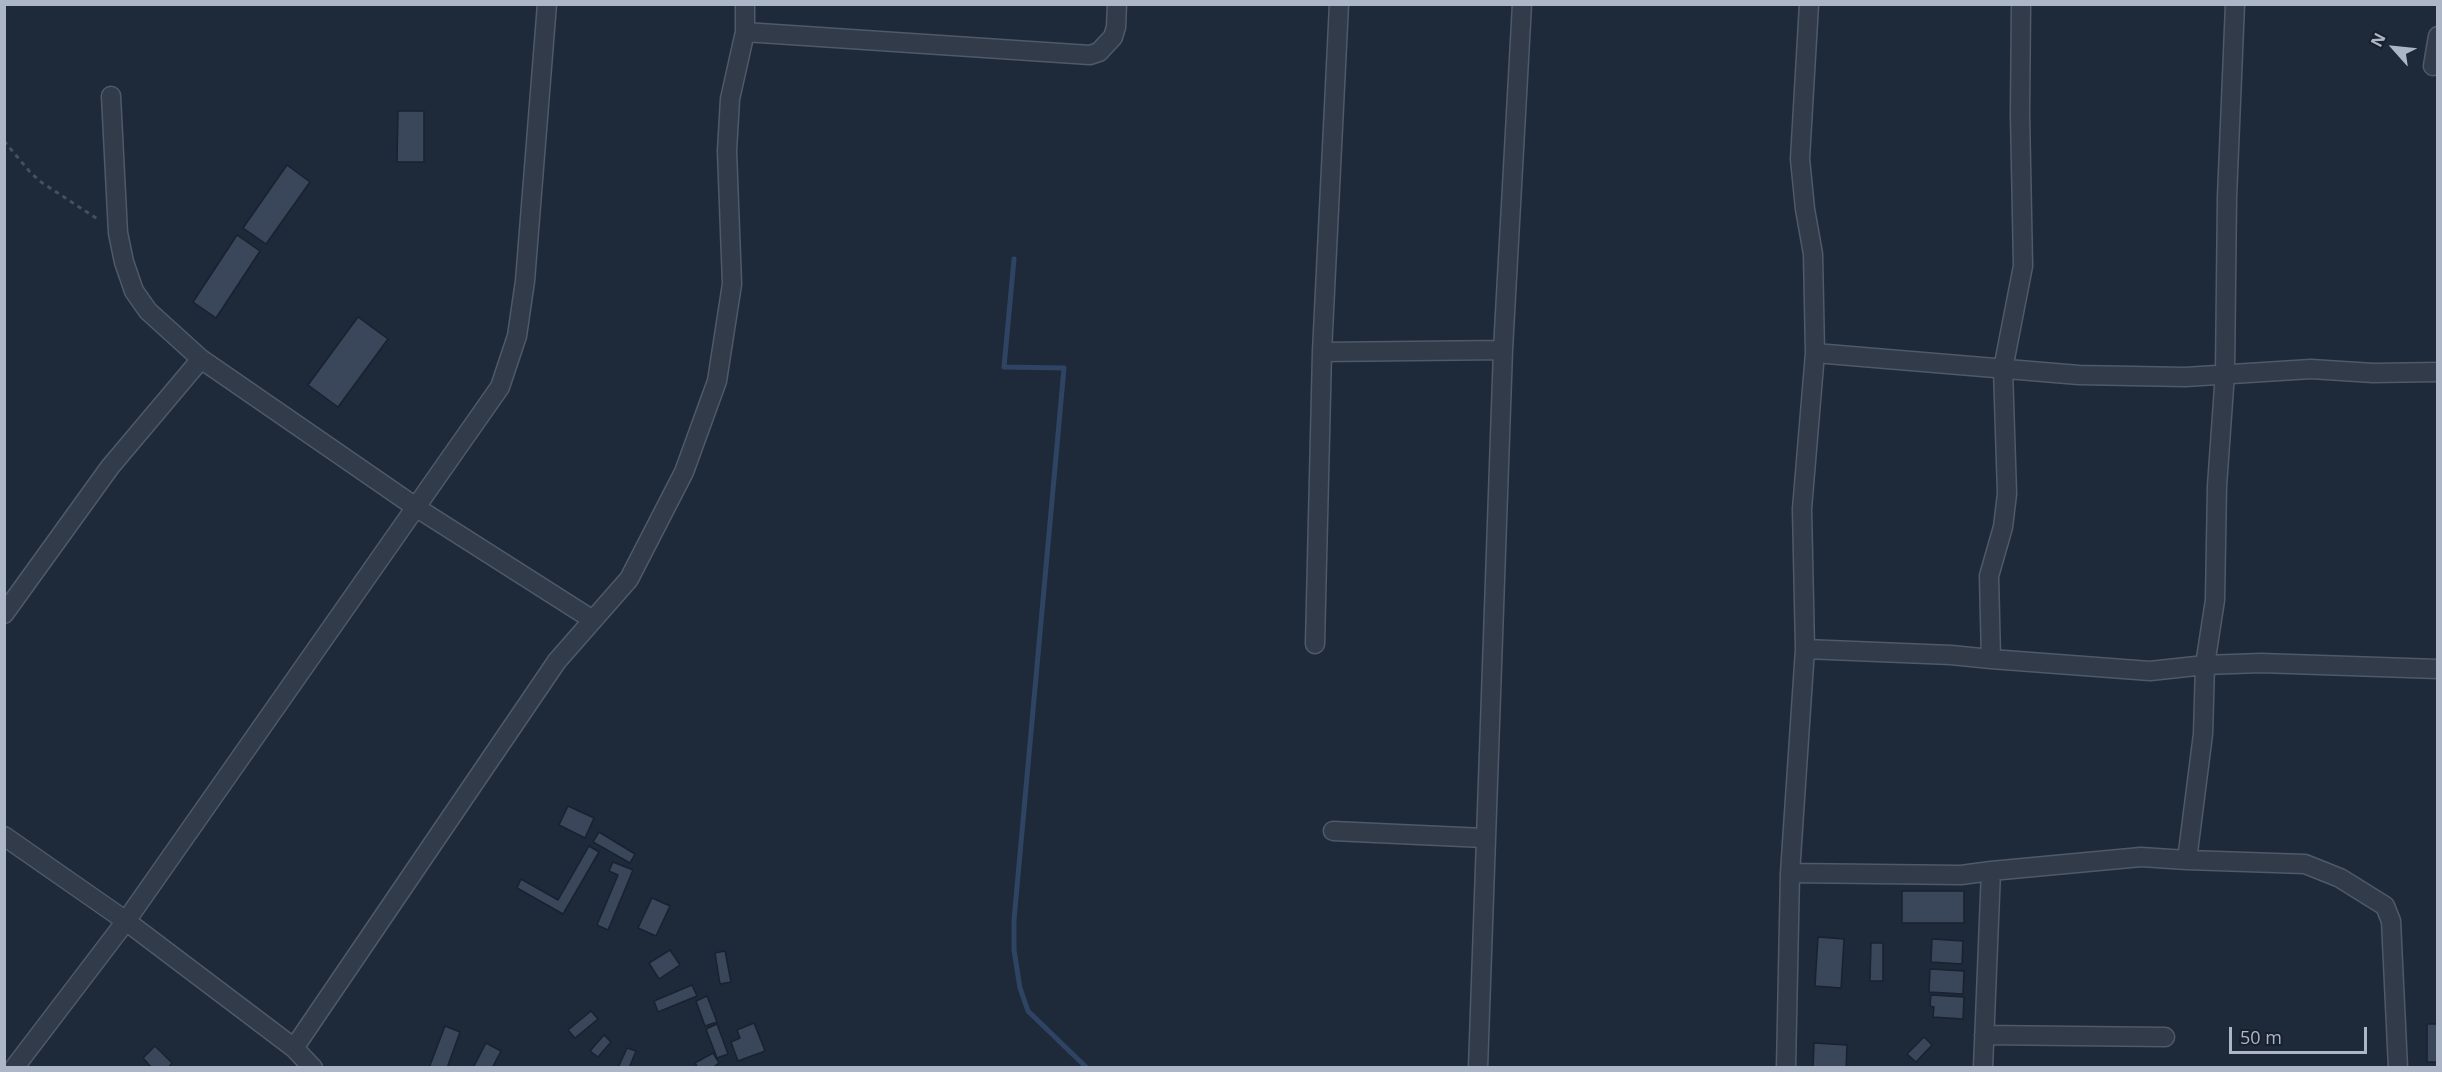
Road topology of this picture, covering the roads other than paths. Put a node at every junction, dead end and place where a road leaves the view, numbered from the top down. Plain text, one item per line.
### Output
1 (547, 4) edge
2 (746, 4) edge
3 (1117, 4) edge
4 (1339, 4) edge
5 (1522, 4) edge
6 (1809, 4) edge
7 (2021, 4) edge
8 (2235, 4) edge
9 (745, 32) junction
10 (2438, 36) edge
11 (2433, 66) dead end
12 (111, 96) dead end
13 (1503, 350) junction
14 (1322, 351) junction
15 (1815, 353) junction
16 (201, 359) junction
17 (2003, 369) junction
18 (2438, 372) edge
19 (2225, 373) junction
20 (417, 508) junction
21 (4, 614) edge
22 (593, 620) junction
23 (1315, 644) dead end
24 (1805, 649) junction
25 (1990, 659) junction
26 (2205, 665) junction
27 (2438, 669) edge
28 (1333, 831) dead end
29 (4, 836) edge
30 (1484, 838) junction
31 (2187, 860) junction
32 (1991, 871) junction
33 (1790, 873) junction
34 (126, 921) junction
35 (1984, 1035) junction
36 (2165, 1037) dead end
37 (294, 1048) junction
38 (14, 1068) edge
39 (313, 1068) edge
40 (1478, 1068) edge
41 (1786, 1068) edge
42 (1983, 1068) edge
43 (2398, 1068) edge

1 - 20 street
2 - 9 street
3 - 9 street
4 - 14 street
5 - 13 street
6 - 15 street
7 - 17 street
8 - 19 street
9 - 22 street
10 - 11 street
12 - 16 street
13 - 14 street
13 - 30 street
14 - 23 street
15 - 17 street
15 - 24 street
16 - 20 street
16 - 21 street
17 - 19 street
17 - 25 street
18 - 19 street
19 - 26 street
20 - 22 street
20 - 34 street
22 - 37 street
24 - 25 street
24 - 33 street
25 - 26 street
26 - 27 street
26 - 31 street
28 - 30 street
29 - 34 street
30 - 40 street
31 - 32 street
31 - 43 street
32 - 33 street
32 - 35 street
33 - 41 street
34 - 37 street
34 - 38 street
35 - 36 street
35 - 42 street
37 - 39 street

